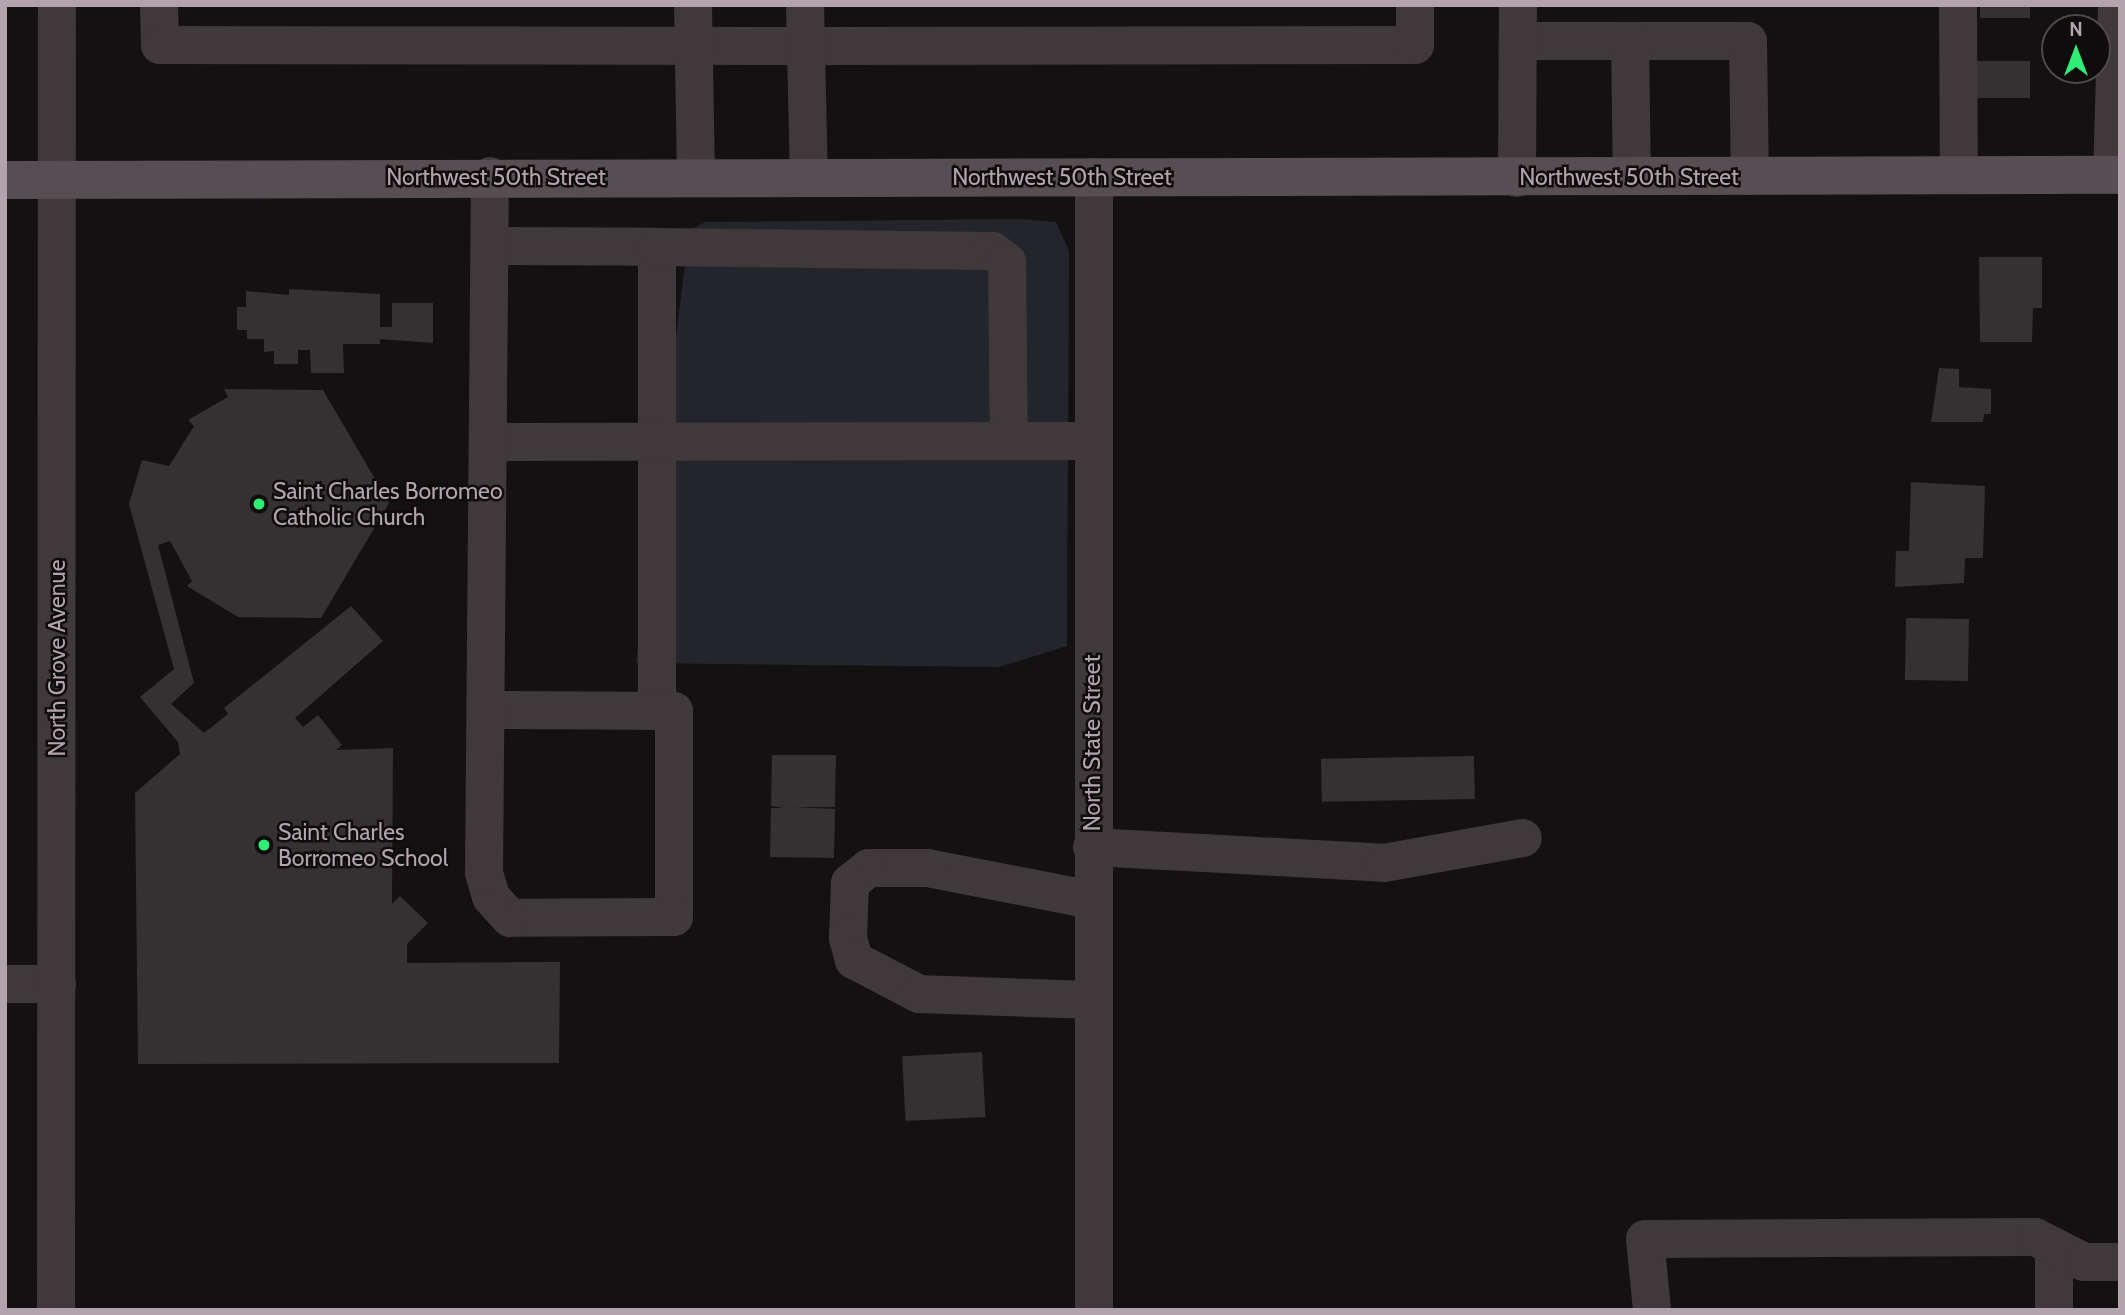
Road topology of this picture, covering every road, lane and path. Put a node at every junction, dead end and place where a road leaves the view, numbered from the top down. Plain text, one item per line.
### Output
1 (57, 5) edge
2 (159, 5) edge
3 (693, 5) edge
4 (805, 5) edge
5 (1415, 5) edge
6 (1958, 5) edge
7 (2117, 5) edge
8 (1518, 23) edge
9 (1630, 41) junction
10 (693, 45) junction
11 (806, 46) junction
12 (1958, 175) junction
13 (2116, 175) edge
14 (490, 176) junction
15 (1632, 176) junction
16 (1750, 176) junction
17 (1094, 177) junction
18 (696, 178) junction
19 (809, 178) junction
20 (1517, 178) junction
21 (5, 180) edge
22 (57, 180) junction
23 (490, 246) junction
24 (656, 247) junction
25 (1009, 441) junction
26 (1092, 441) junction
27 (489, 442) junction
28 (657, 442) junction
29 (489, 710) junction
30 (657, 711) junction
31 (1523, 838) dead end
32 (1092, 847) junction
33 (1092, 900) junction
34 (5, 984) edge
35 (57, 984) junction
36 (1093, 1000) junction
37 (2054, 1247) junction
38 (2120, 1262) edge
39 (56, 1310) edge
40 (1094, 1310) edge
41 (1652, 1310) edge
42 (2054, 1310) edge

1 - 22 street, North Grove Avenue
2 - 10 street
3 - 10 street
4 - 11 street
5 - 11 street
6 - 12 street
7 - 13 street
8 - 9 street
8 - 20 street
9 - 15 street
9 - 16 street
10 - 11 street
10 - 18 street
11 - 19 street
12 - 13 main road, Northwest 50th Street
12 - 16 main road, Northwest 50th Street
14 - 18 main road, Northwest 50th Street
14 - 22 main road, Northwest 50th Street
14 - 23 street
15 - 16 main road, Northwest 50th Street
15 - 20 main road, Northwest 50th Street
17 - 19 main road, Northwest 50th Street
17 - 20 main road, Northwest 50th Street
17 - 26 street, North State Street
18 - 19 main road, Northwest 50th Street
21 - 22 main road, Northwest 50th Street
22 - 35 street, North Grove Avenue
23 - 24 street
23 - 27 street
24 - 25 street
24 - 28 street
25 - 26 street
25 - 28 street
26 - 32 street, North State Street
27 - 28 street
27 - 29 street
28 - 30 street
29 - 30 street
29 - 30 street
31 - 32 street
32 - 33 street, North State Street
33 - 36 street, North State Street
33 - 36 street
34 - 35 street
35 - 39 street, North Grove Avenue
36 - 40 street, North State Street
37 - 38 street
37 - 41 street
37 - 42 street

